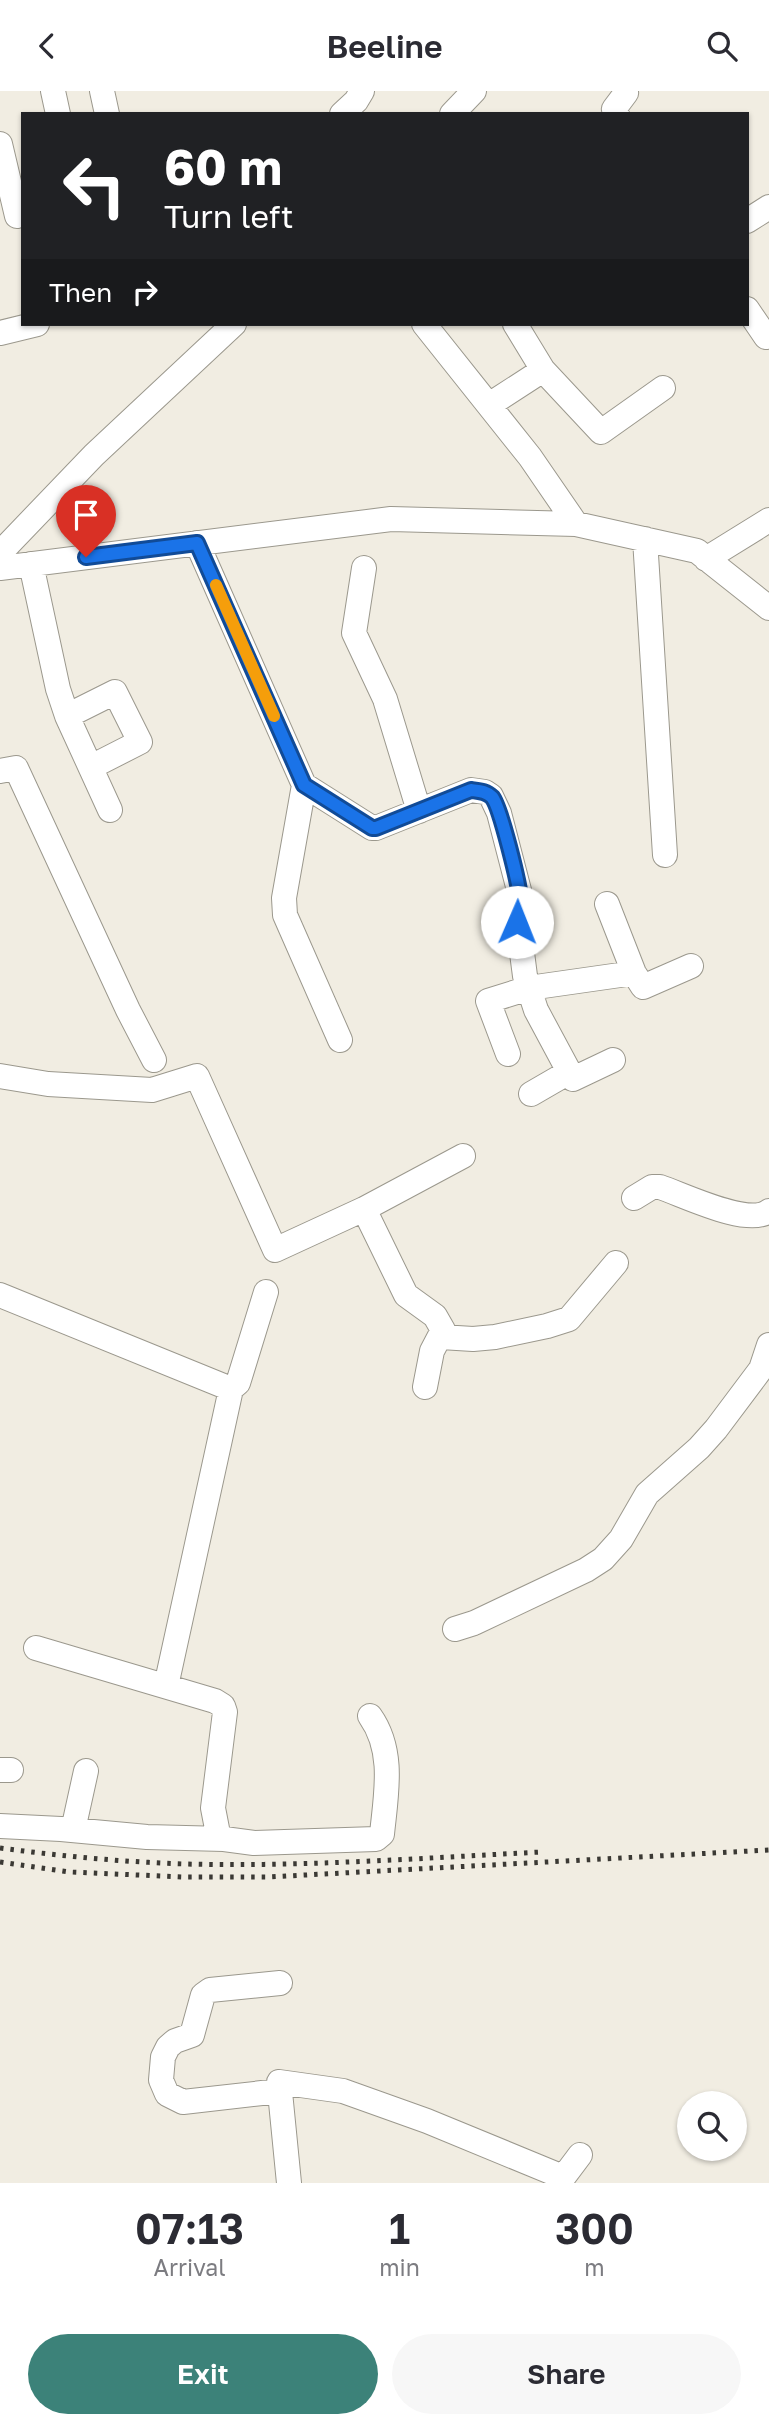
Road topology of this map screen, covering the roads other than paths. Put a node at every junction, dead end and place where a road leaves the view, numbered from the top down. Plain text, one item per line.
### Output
1 (53, 91) edge
2 (102, 91) edge
3 (362, 91) edge
4 (474, 91) edge
5 (625, 91) edge
6 (58, 112) edge
7 (107, 112) edge
8 (344, 112) edge
9 (454, 112) edge
10 (616, 112) edge
11 (0, 144) edge
12 (769, 207) edge
13 (13, 220) edge
14 (749, 220) edge
15 (749, 312) edge
16 (29, 326) edge
17 (232, 326) edge
18 (426, 326) edge
19 (516, 326) edge
20 (0, 333) edge
21 (766, 337) dead end
22 (543, 370) junction
23 (663, 388) dead end
24 (489, 405) junction
25 (769, 520) edge
26 (576, 524) junction
27 (645, 539) junction
28 (197, 543) junction
29 (0, 553) edge
30 (706, 559) junction
31 (31, 564) junction
32 (0, 568) edge
33 (364, 568) dead end
34 (769, 608) edge
35 (67, 716) junction
36 (91, 767) junction
37 (0, 771) edge
38 (304, 785) junction
39 (110, 810) dead end
40 (419, 811) junction
41 (665, 855) dead end
42 (607, 904) dead end
43 (691, 966) dead end
44 (634, 973) junction
45 (528, 988) junction
46 (340, 1040) dead end
47 (508, 1054) dead end
48 (154, 1060) dead end
49 (613, 1060) dead end
50 (569, 1072) junction
51 (0, 1076) edge
52 (531, 1094) dead end
53 (463, 1156) dead end
54 (634, 1198) dead end
55 (364, 1209) junction
56 (767, 1218) edge
57 (616, 1263) dead end
58 (266, 1292) dead end
59 (0, 1294) edge
60 (441, 1337) junction
61 (769, 1345) edge
62 (425, 1387) dead end
63 (231, 1389) junction
64 (455, 1629) dead end
65 (36, 1648) dead end
66 (168, 1677) dead end
67 (370, 1716) dead end
68 (86, 1771) dead end
69 (0, 1826) edge
70 (74, 1830) junction
71 (219, 1839) junction
72 (280, 1983) dead end
73 (280, 2091) junction
74 (580, 2155) dead end
75 (561, 2180) edge
76 (289, 2183) edge

1 - 6 street
2 - 7 street
3 - 8 street
4 - 9 street
5 - 10 street
11 - 13 street
12 - 14 street
15 - 21 street
16 - 20 street
17 - 29 street
18 - 24 street
19 - 22 street
22 - 23 street
22 - 24 street
24 - 26 street
25 - 30 street
26 - 27 street
26 - 28 street
27 - 30 street
27 - 41 street
28 - 31 street
28 - 38 street
30 - 34 street
31 - 32 street
31 - 35 street
33 - 40 street
35 - 36 street
35 - 36 street
36 - 39 street
37 - 48 street
38 - 40 street
38 - 46 street
40 - 45 street
42 - 44 street
43 - 44 street
44 - 45 street
45 - 47 street
45 - 50 street
49 - 50 street
50 - 52 street
51 - 55 street
53 - 55 street
54 - 56 street
55 - 60 street
57 - 60 street
58 - 63 street
59 - 63 street
60 - 62 street
61 - 64 street
63 - 66 street
65 - 71 street
67 - 71 street
68 - 70 street
69 - 70 street
70 - 71 street
72 - 73 street
73 - 75 street
73 - 76 street
74 - 75 street

